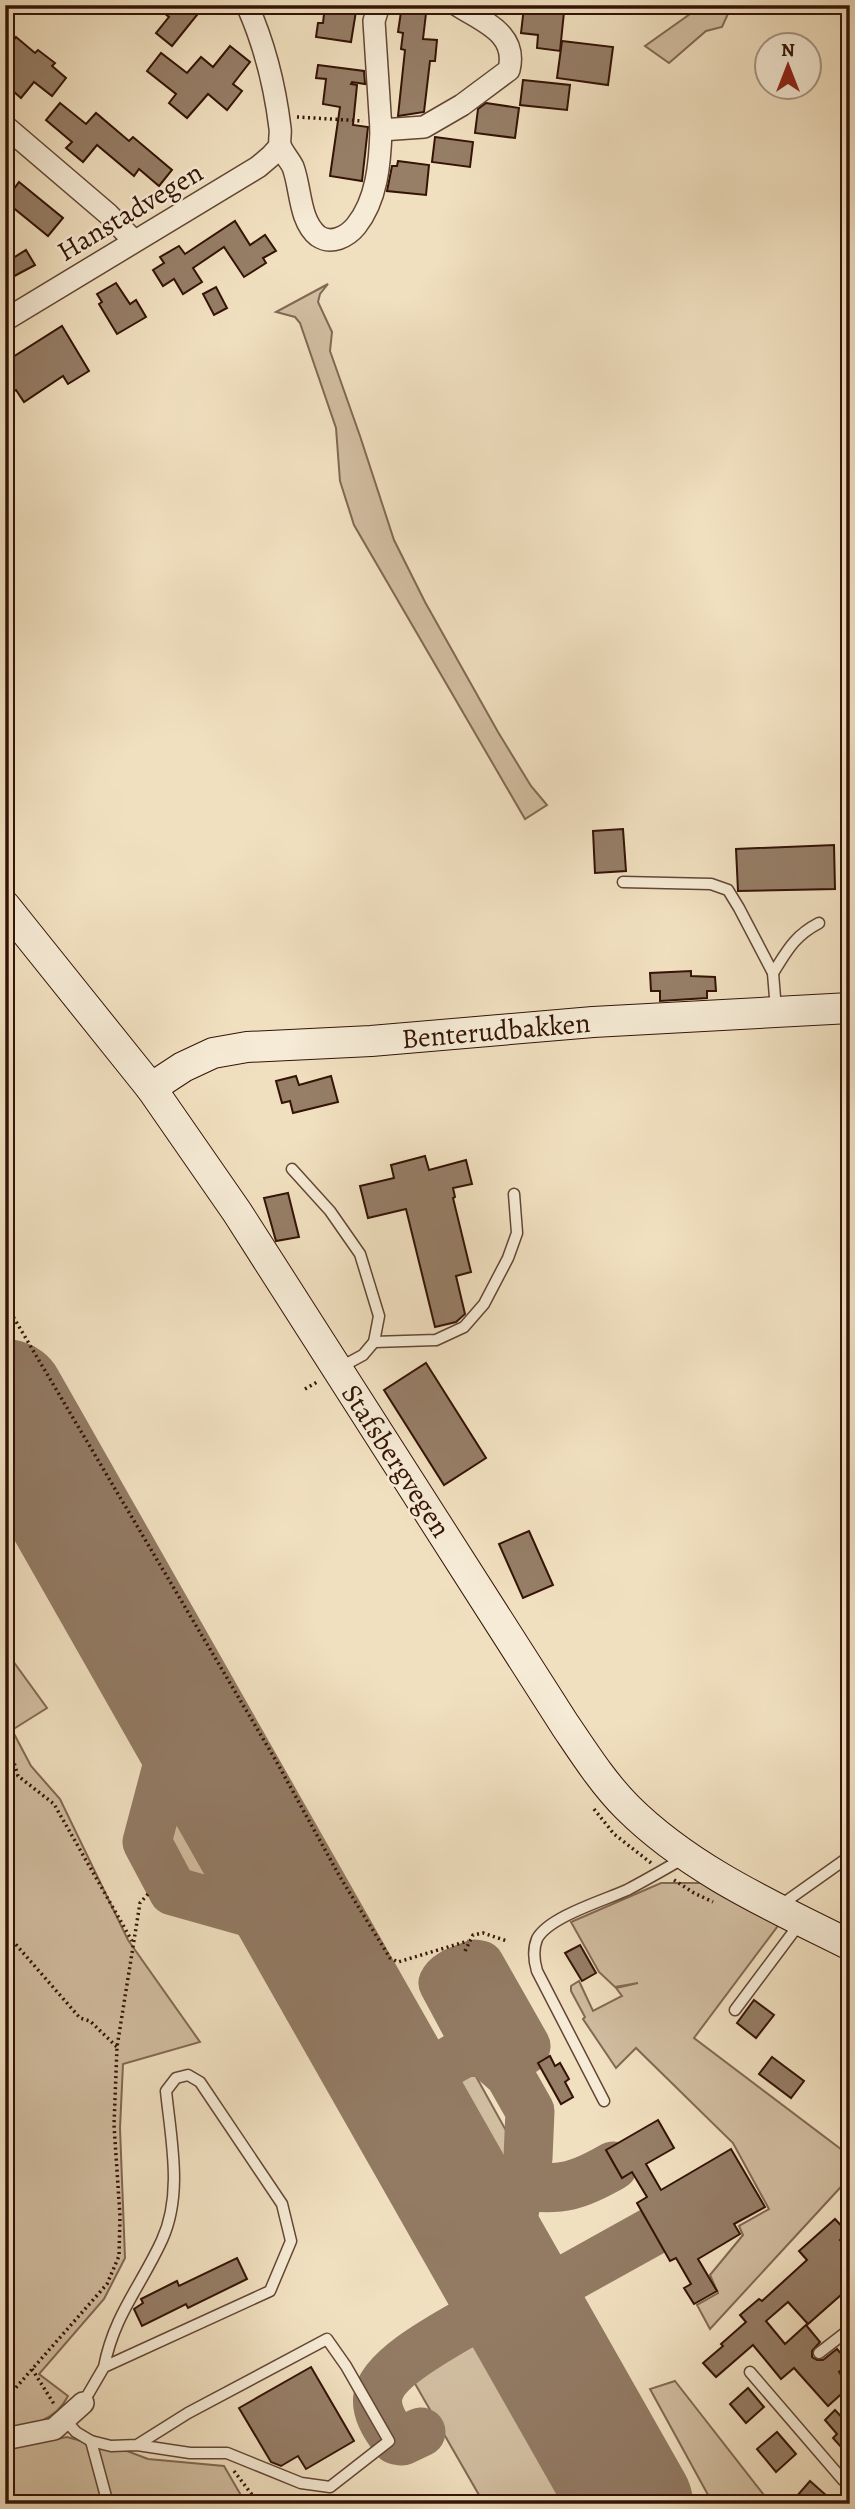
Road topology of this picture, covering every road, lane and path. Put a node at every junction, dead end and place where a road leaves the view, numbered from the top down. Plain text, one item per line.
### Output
1 (247, 5) edge
2 (379, 5) edge
3 (457, 5) edge
4 (278, 116) junction
5 (5, 126) edge
6 (380, 126) junction
7 (280, 146) junction
8 (134, 241) junction
9 (5, 320) edge
10 (623, 882) dead end
11 (5, 906) edge
12 (818, 923) dead end
13 (773, 973) junction
14 (850, 1008) edge
15 (776, 1013) junction
16 (151, 1088) junction
17 (292, 1169) dead end
18 (514, 1194) dead end
19 (5, 1303) edge
20 (374, 1342) junction
21 (337, 1370) junction
22 (5, 1732) edge
23 (850, 1856) edge
24 (686, 1857) junction
25 (148, 1894) dead end
26 (790, 1914) junction
27 (5, 1932) edge
28 (468, 1941) junction
29 (507, 1941) dead end
30 (133, 1943) junction
31 (850, 1945) edge
32 (465, 1951) dead end
33 (735, 2010) dead end
34 (117, 2047) junction
35 (604, 2101) dead end
36 (850, 2329) edge
37 (819, 2353) dead end
38 (104, 2367) junction
39 (32, 2368) junction
40 (750, 2372) dead end
41 (5, 2400) edge
42 (83, 2403) joint
43 (65, 2420) junction
44 (5, 2439) edge
45 (91, 2441) junction
46 (137, 2445) junction
47 (227, 2453) junction
48 (850, 2484) edge
49 (108, 2504) edge
50 (259, 2504) edge

1 - 4 street
2 - 6 street
3 - 6 street
4 - 6 path
4 - 7 street
5 - 8 street
6 - 7 street
7 - 8 street, Hanstadvegen
8 - 9 street, Hanstadvegen
10 - 13 lane
11 - 16 main road, Stafsbergvegen
12 - 13 lane
13 - 15 lane
14 - 15 main road, Benterudbakken
15 - 16 main road, Benterudbakken
16 - 21 main road, Stafsbergvegen
17 - 20 lane
18 - 20 lane
19 - 28 path
20 - 21 lane
21 - 24 main road, Stafsbergvegen
22 - 30 path
23 - 26 lane
24 - 26 main road, Stafsbergvegen
24 - 35 lane
25 - 30 path
26 - 31 main road, Stafsbergvegen
26 - 33 lane
27 - 34 path
28 - 29 path
28 - 32 path
30 - 34 path
34 - 39 path
36 - 37 lane
38 - 38 lane
38 - 42 lane
39 - 41 path
39 - 43 path
40 - 48 lane
42 - 43 street
43 - 44 street
43 - 45 lane
45 - 46 lane
45 - 49 lane
46 - 47 lane
46 - 47 lane
47 - 50 path

